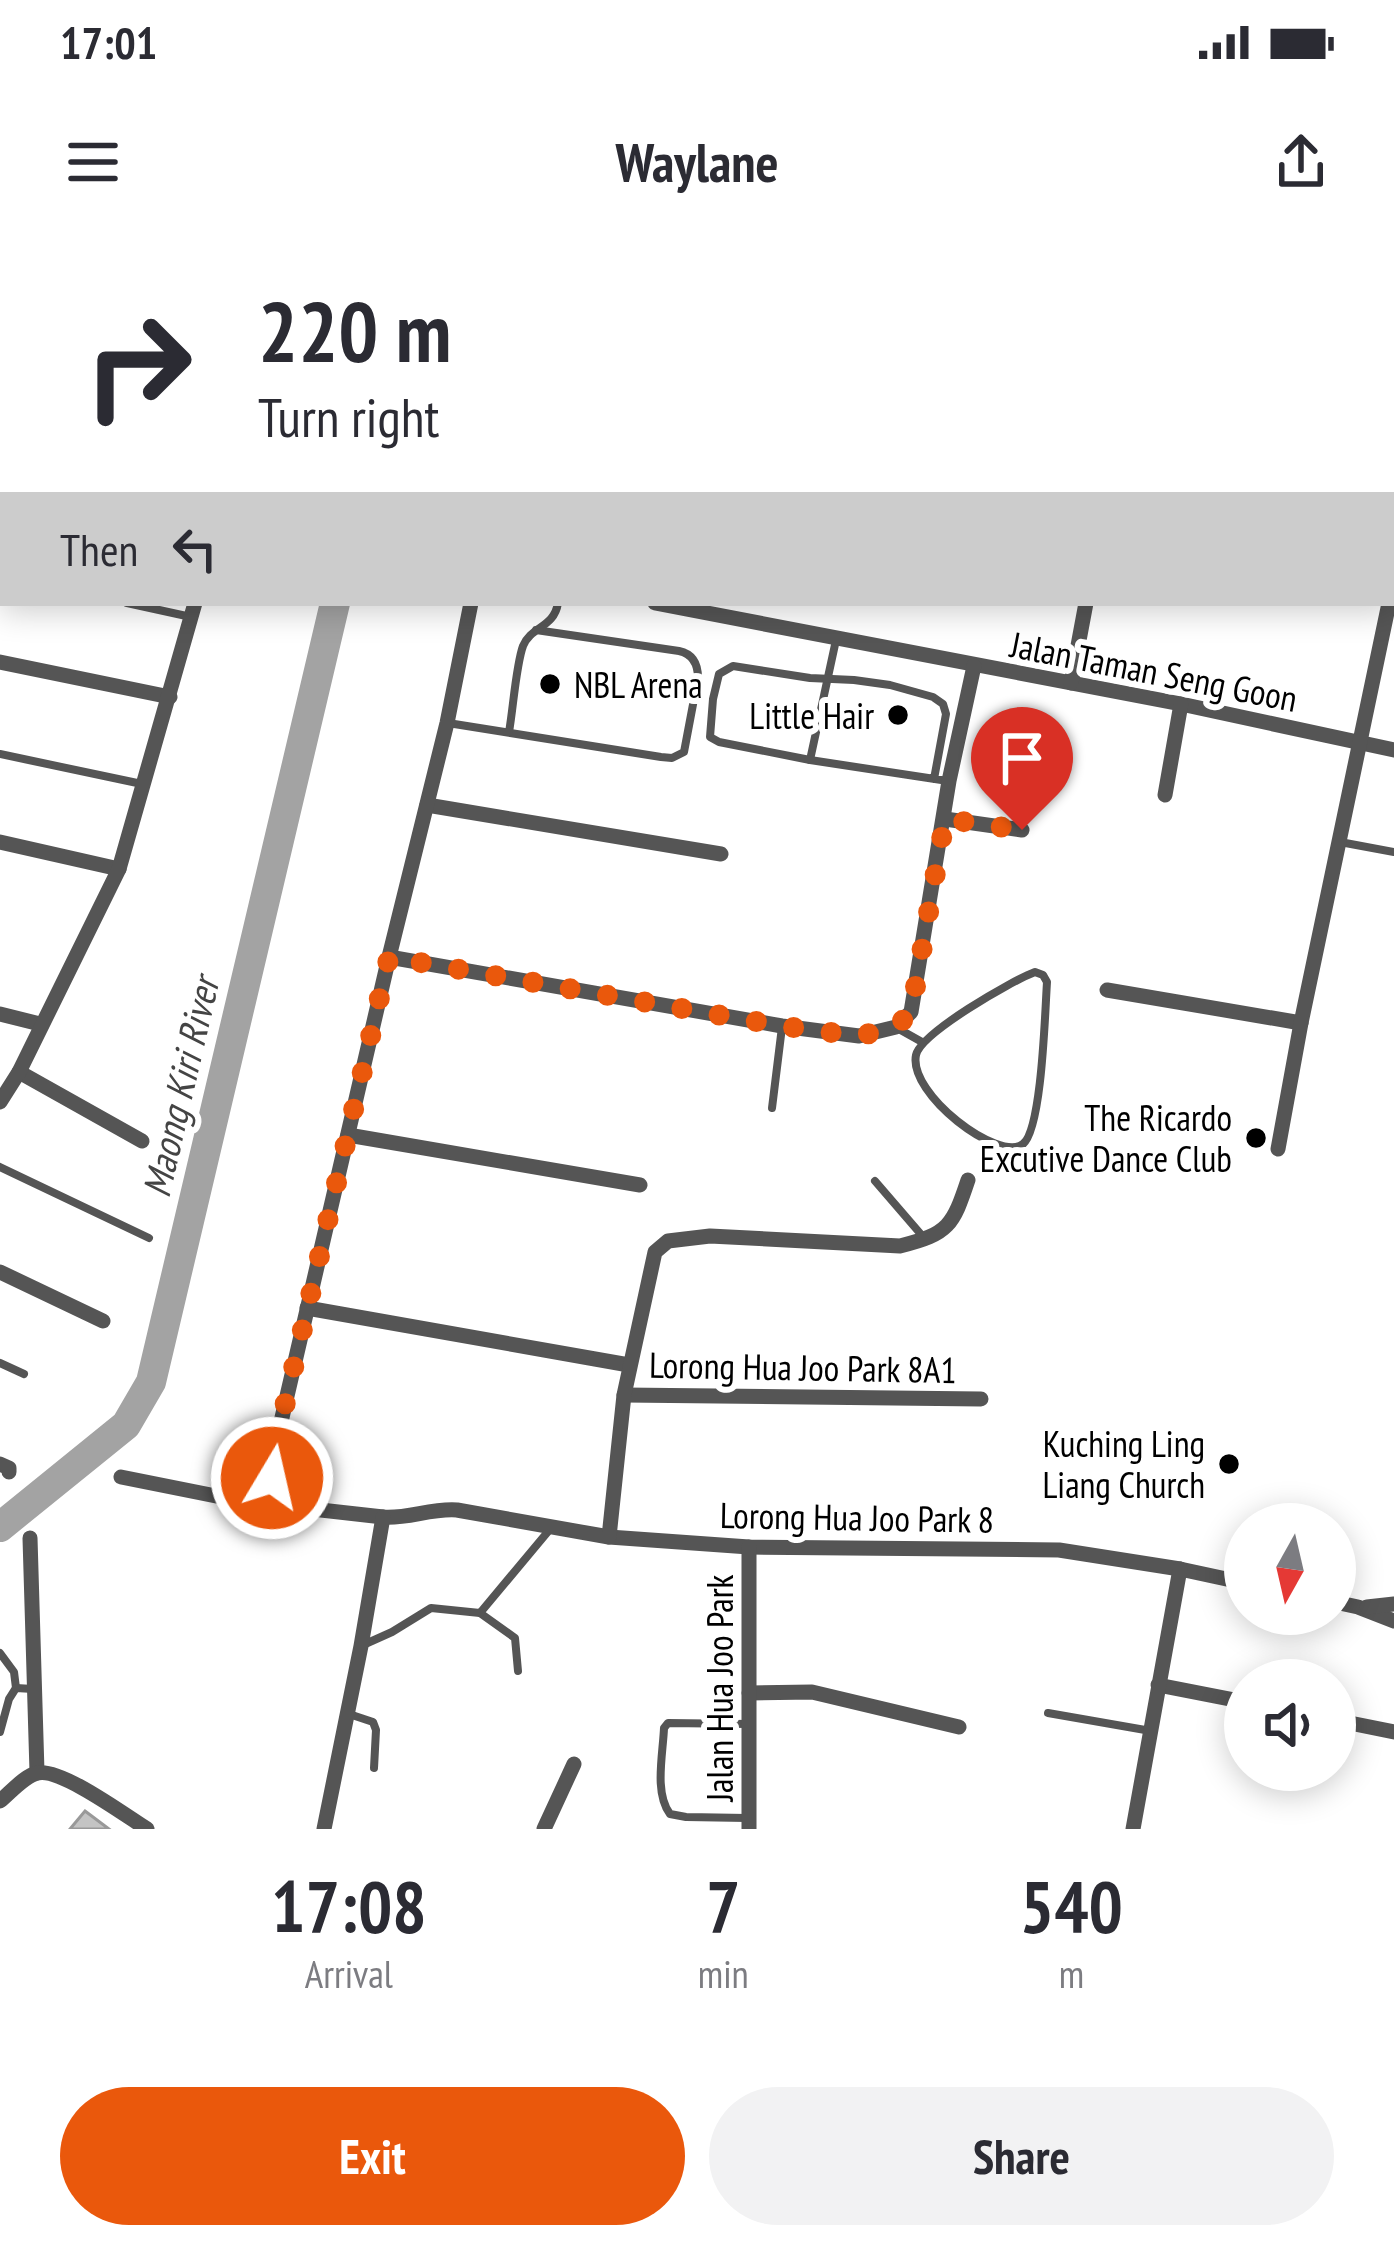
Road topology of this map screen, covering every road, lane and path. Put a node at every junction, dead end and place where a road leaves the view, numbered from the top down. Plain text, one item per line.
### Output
1 (156, 606) edge
2 (470, 606) edge
3 (557, 606) edge
4 (670, 606) edge
5 (1085, 606) edge
6 (1388, 606) edge
7 (194, 610) edge
8 (536, 630) junction
9 (836, 640) junction
10 (0, 662) edge
11 (974, 666) junction
12 (826, 679) junction
13 (1071, 683) junction
14 (170, 697) junction
15 (1181, 704) junction
16 (447, 723) junction
17 (509, 733) junction
18 (1359, 744) junction
19 (1394, 750) edge
20 (0, 754) edge
21 (809, 760) junction
22 (942, 780) junction
23 (144, 784) junction
24 (1165, 795) dead end
25 (427, 805) junction
26 (945, 819) junction
27 (1022, 830) dead end
28 (0, 842) edge
29 (1339, 842) junction
30 (1394, 851) edge
31 (721, 854) dead end
32 (119, 869) junction
33 (389, 957) junction
34 (1107, 990) dead end
35 (0, 1014) edge
36 (1301, 1023) junction
37 (40, 1024) junction
38 (782, 1026) junction
39 (896, 1027) junction
40 (922, 1042) junction
41 (19, 1072) junction
42 (0, 1102) edge
43 (772, 1108) dead end
44 (348, 1135) junction
45 (142, 1141) dead end
46 (1278, 1149) dead end
47 (0, 1167) edge
48 (875, 1180) dead end
49 (968, 1180) dead end
50 (640, 1185) dead end
51 (148, 1238) dead end
52 (926, 1240) junction
53 (0, 1272) edge
54 (307, 1309) junction
55 (103, 1321) dead end
56 (0, 1363) edge
57 (629, 1365) junction
58 (24, 1374) dead end
59 (624, 1395) junction
60 (981, 1399) dead end
61 (121, 1477) dead end
62 (269, 1504) junction
63 (382, 1517) junction
64 (552, 1527) junction
65 (609, 1537) junction
66 (30, 1538) dead end
67 (749, 1547) junction
68 (1180, 1569) junction
69 (1224, 1578) edge
70 (1394, 1604) edge
71 (1358, 1607) joint
72 (480, 1613) junction
73 (1394, 1621) edge
74 (361, 1646) junction
75 (0, 1653) edge
76 (518, 1671) dead end
77 (1158, 1685) junction
78 (16, 1688) junction
79 (35, 1689) junction
80 (749, 1693) junction
81 (1224, 1698) edge
82 (1048, 1713) dead end
83 (347, 1714) junction
84 (748, 1724) junction
85 (1356, 1724) edge
86 (959, 1727) dead end
87 (1151, 1731) junction
88 (0, 1732) edge
89 (1394, 1732) edge
90 (574, 1763) dead end
91 (374, 1768) dead end
92 (37, 1772) junction
93 (0, 1802) edge
94 (748, 1824) edge
95 (147, 1829) edge
96 (324, 1829) edge
97 (544, 1829) edge
98 (1133, 1829) edge

1 - 7 lane
2 - 16 street
3 - 8 lane
4 - 9 street, Jalan Taman Seng Goon
5 - 13 street
6 - 18 street
7 - 14 street
8 - 17 lane
8 - 17 lane
9 - 11 street, Jalan Taman Seng Goon
9 - 12 lane
10 - 14 street
11 - 13 street, Jalan Taman Seng Goon
11 - 22 street
12 - 21 lane
12 - 21 lane
12 - 22 lane
13 - 15 street, Jalan Taman Seng Goon
14 - 23 street
15 - 18 street, Jalan Taman Seng Goon
15 - 24 street
16 - 17 lane
16 - 25 street
18 - 19 street, Jalan Taman Seng Goon
18 - 29 street
20 - 23 lane
21 - 22 lane
22 - 26 street
23 - 32 street
25 - 31 street
25 - 33 street
26 - 27 street
26 - 39 street
28 - 32 street
29 - 30 lane
29 - 36 street
32 - 37 street
33 - 38 street
33 - 44 street
34 - 36 street
35 - 37 street
36 - 46 street
37 - 41 street
38 - 39 street
38 - 43 lane
39 - 40 lane
40 - 40 lane
41 - 42 street
41 - 45 street
44 - 50 street
44 - 54 street
47 - 51 lane
48 - 52 lane
49 - 52 street
52 - 57 street
53 - 55 street
54 - 57 street
54 - 62 street
56 - 58 lane
57 - 59 street
59 - 60 street, Lorong Hua Joo Park 8A1
59 - 65 street
61 - 62 street, Lorong Hua Joo Park 8
62 - 63 street, Lorong Hua Joo Park 8
63 - 64 street, Lorong Hua Joo Park 8
63 - 74 street
64 - 65 street, Lorong Hua Joo Park 8
64 - 72 lane
65 - 67 street, Lorong Hua Joo Park 8
66 - 79 street
67 - 68 street, Lorong Hua Joo Park 8
67 - 80 street, Jalan Hua Joo Park
68 - 69 street, Lorong Hua Joo Park 8
68 - 77 street
70 - 71 street
71 - 73 street
72 - 74 lane
72 - 76 lane
74 - 83 street
75 - 78 lane
77 - 81 street
77 - 87 street
78 - 79 lane
78 - 88 lane
79 - 92 street
80 - 84 street, Jalan Hua Joo Park
80 - 86 street
82 - 87 lane
83 - 91 lane
83 - 96 street
84 - 94 street, Jalan Hua Joo Park
84 - 94 lane
85 - 89 street
87 - 98 street
90 - 97 street
92 - 93 street
92 - 95 street

